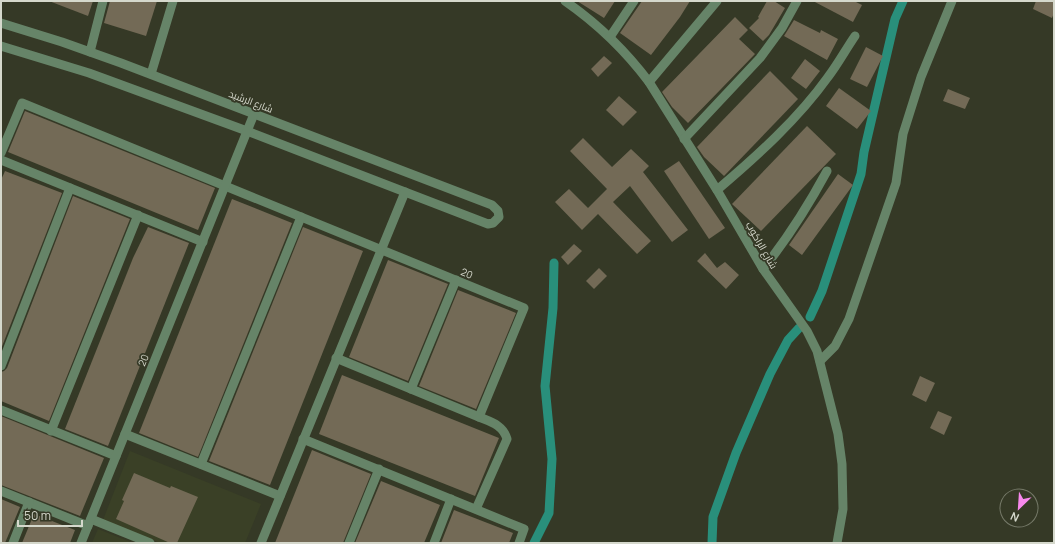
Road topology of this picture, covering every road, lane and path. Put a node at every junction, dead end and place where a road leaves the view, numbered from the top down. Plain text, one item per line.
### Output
1 (103, 1) edge
2 (173, 1) edge
3 (565, 1) edge
4 (634, 1) edge
5 (717, 1) edge
6 (797, 1) edge
7 (952, 1) edge
8 (1, 23) edge
9 (855, 36) dead end
10 (610, 37) junction
11 (1, 46) edge
12 (90, 52) junction
13 (151, 74) junction
14 (649, 82) junction
15 (254, 114) junction
16 (247, 131) junction
17 (684, 139) junction
18 (1, 153) edge
19 (1, 160) edge
20 (827, 171) dead end
21 (226, 186) junction
22 (70, 188) junction
23 (717, 190) junction
24 (405, 192) junction
25 (138, 216) junction
26 (301, 217) junction
27 (203, 242) junction
28 (380, 250) junction
29 (763, 269) junction
30 (456, 280) junction
31 (336, 358) junction
32 (820, 361) junction
33 (1, 366) edge
34 (411, 389) junction
35 (1, 410) edge
36 (479, 417) junction
37 (51, 431) junction
38 (125, 434) junction
39 (303, 439) junction
40 (116, 456) junction
41 (201, 464) junction
42 (379, 470) junction
43 (1, 491) edge
44 (280, 496) junction
45 (452, 499) junction
46 (29, 502) junction
47 (476, 509) junction
48 (89, 522) junction
49 (13, 543) edge
50 (81, 543) edge
51 (150, 543) edge
52 (261, 543) edge
53 (349, 543) edge
54 (434, 543) edge
55 (519, 543) edge
56 (837, 543) edge

1 - 12 street
2 - 13 street
3 - 10 street, شارع الراكوب
4 - 10 street
5 - 14 street
6 - 17 street
7 - 32 street
8 - 12 street, شارع الرشيد
9 - 23 street
10 - 14 street, شارع الراكوب
11 - 16 street
12 - 13 street, شارع الرشيد
13 - 15 street, شارع الرشيد
14 - 17 street, شارع الراكوب
15 - 16 street
15 - 24 street, شارع الرشيد
16 - 21 street
16 - 24 street
17 - 23 street, شارع الراكوب
18 - 21 street, 20
19 - 22 street
20 - 29 street
21 - 26 street, 20
21 - 27 street, 20
22 - 25 street
22 - 33 street
23 - 29 street, شارع الراكوب
24 - 28 street
25 - 27 street
25 - 37 street
26 - 28 street, 20
26 - 41 street
27 - 38 street, 20
28 - 30 street, 20
28 - 31 street
29 - 32 street, شارع الراكوب
30 - 34 street
30 - 36 street, 20
31 - 34 street
31 - 39 street
32 - 56 street, شارع الراكوب
34 - 36 street
35 - 37 street
36 - 47 street
37 - 40 street
38 - 40 street, 20
38 - 41 street
39 - 42 street
39 - 44 street
40 - 48 street, 20
41 - 44 street
42 - 45 street
42 - 53 street
43 - 46 street
44 - 52 street
45 - 47 street
45 - 54 street
46 - 48 street
46 - 49 street
47 - 55 street
48 - 50 street, 20
48 - 51 street

